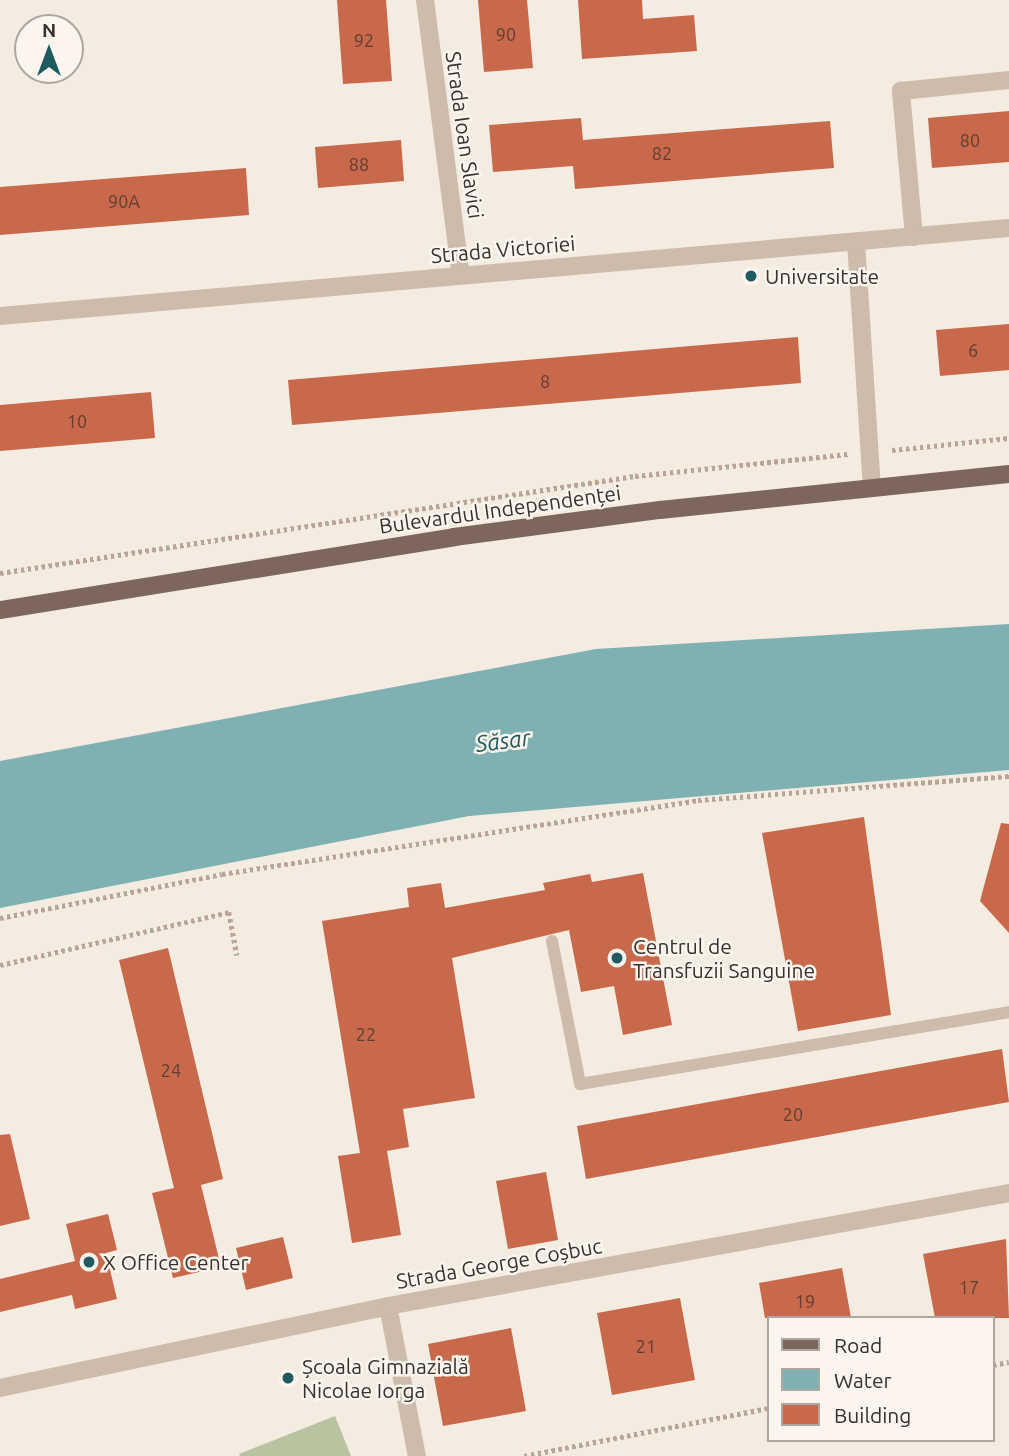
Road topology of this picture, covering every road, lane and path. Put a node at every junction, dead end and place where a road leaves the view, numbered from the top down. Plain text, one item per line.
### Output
1 (425, 0) edge
2 (1009, 80) edge
3 (1009, 228) edge
4 (914, 237) junction
5 (856, 242) junction
6 (461, 276) junction
7 (0, 316) edge
8 (1009, 438) edge
9 (870, 452) junction
10 (1009, 474) edge
11 (872, 487) junction
12 (0, 573) edge
13 (0, 610) edge
14 (1009, 776) edge
15 (0, 918) edge
16 (552, 941) dead end
17 (237, 955) dead end
18 (0, 965) edge
19 (1009, 1013) edge
20 (1009, 1194) edge
21 (388, 1306) junction
22 (0, 1388) edge
23 (768, 1408) edge
24 (417, 1456) edge
25 (524, 1456) edge

1 - 6 street, Strada Ioan Slavici
2 - 4 street
3 - 4 street, Strada Victoriei
4 - 5 street, Strada Victoriei
5 - 6 street, Strada Victoriei
5 - 9 street
6 - 7 street, Strada Victoriei
8 - 9 path
9 - 11 street
9 - 12 path
10 - 11 main road, Bulevardul Independenței
11 - 13 main road, Bulevardul Independenței
14 - 15 path
16 - 19 lane
17 - 18 path
20 - 21 street, Strada George Coșbuc
21 - 22 street, Strada George Coșbuc
21 - 24 street
23 - 25 path

